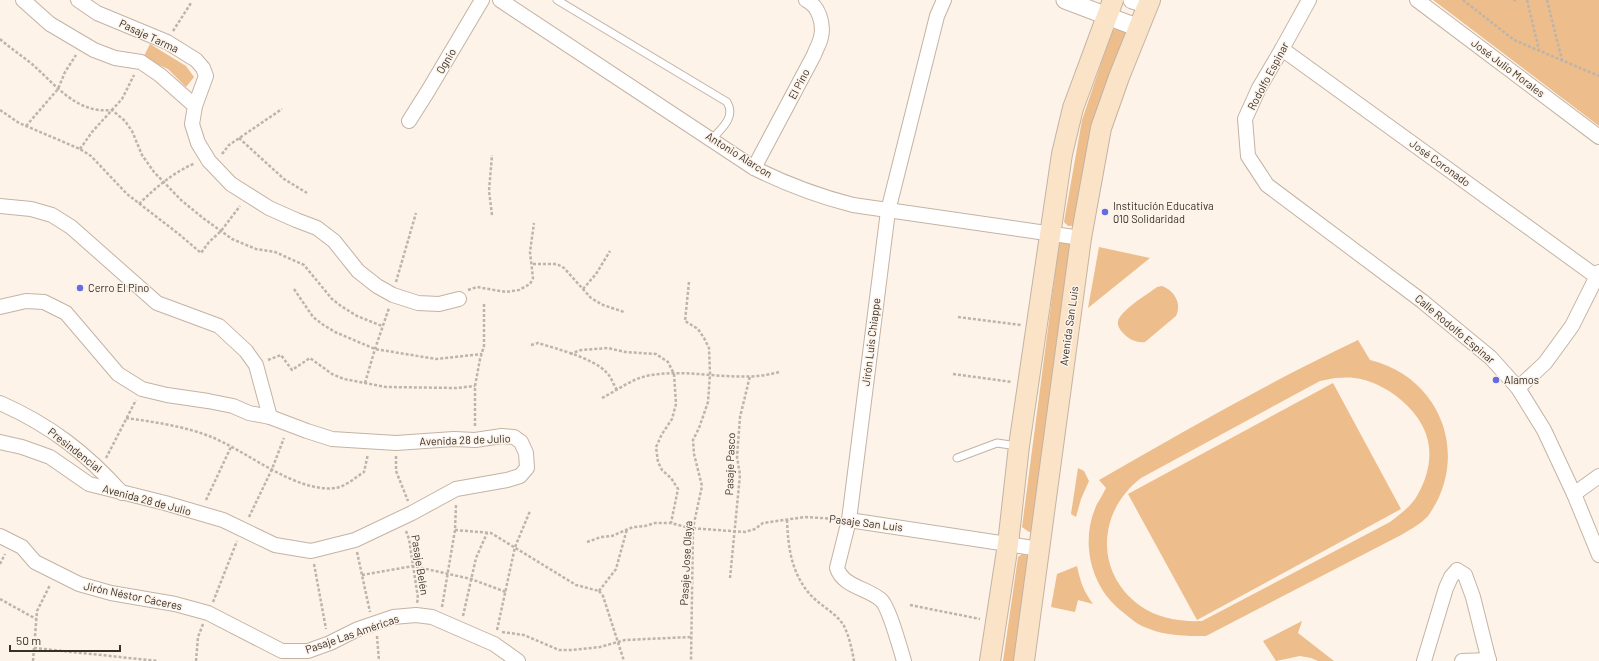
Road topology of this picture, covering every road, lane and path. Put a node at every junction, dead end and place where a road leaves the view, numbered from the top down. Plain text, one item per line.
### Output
1 (23, 0) edge
2 (78, 0) edge
3 (482, 0) edge
4 (500, 0) edge
5 (557, 0) edge
6 (806, 0) edge
7 (944, 0) edge
8 (1065, 0) edge
9 (1309, 0) edge
10 (1418, 0) edge
11 (1463, 0) edge
12 (1513, 0) edge
13 (1518, 0) edge
14 (1527, 0) edge
15 (1547, 0) edge
16 (1144, 2) edge
17 (191, 3) dead end
18 (1110, 8) edge
19 (1139, 28) junction
20 (0, 39) edge
21 (167, 42) junction
22 (83, 43) junction
23 (1282, 49) junction
24 (1539, 51) junction
25 (1562, 60) junction
26 (141, 62) junction
27 (1599, 76) edge
28 (58, 89) junction
29 (195, 106) junction
30 (0, 110) edge
31 (112, 110) junction
32 (409, 121) dead end
33 (1070, 121) junction
34 (26, 126) junction
35 (1101, 128) junction
36 (1599, 137) edge
37 (239, 138) dead end
38 (712, 139) junction
39 (80, 149) junction
40 (492, 155) dead end
41 (1248, 156) joint
42 (754, 168) junction
43 (306, 192) dead end
44 (248, 196) junction
45 (0, 206) edge
46 (888, 211) junction
47 (492, 216) dead end
48 (534, 223) dead end
49 (221, 231) junction
50 (1050, 234) junction
51 (1081, 238) junction
52 (610, 251) dead end
53 (533, 264) junction
54 (1598, 275) edge
55 (689, 282) dead end
56 (294, 289) dead end
57 (583, 289) junction
58 (459, 299) joint
59 (484, 302) dead end
60 (0, 307) edge
61 (624, 312) dead end
62 (958, 317) dead end
63 (382, 326) dead end
64 (1037, 327) junction
65 (531, 345) dead end
66 (482, 354) junction
67 (570, 354) junction
68 (256, 364) junction
69 (779, 372) dead end
70 (674, 374) junction
71 (710, 374) junction
72 (953, 374) dead end
73 (750, 376) junction
74 (1029, 385) junction
75 (475, 386) junction
76 (142, 388) junction
77 (1518, 388) junction
78 (617, 390) junction
79 (602, 398) dead end
80 (0, 403) edge
81 (270, 417) junction
82 (126, 418) junction
83 (475, 440) junction
84 (0, 442) edge
85 (371, 442) junction
86 (396, 443) junction
87 (1019, 446) junction
88 (231, 448) junction
89 (957, 458) dead end
90 (101, 469) junction
91 (1599, 476) edge
92 (456, 489) junction
93 (122, 493) junction
94 (1574, 494) junction
95 (530, 511) dead end
96 (200, 514) junction
97 (407, 515) junction
98 (787, 520) junction
99 (849, 520) junction
100 (671, 523) junction
101 (693, 528) junction
102 (455, 530) junction
103 (627, 530) junction
104 (734, 531) junction
105 (487, 533) junction
106 (0, 536) edge
107 (355, 540) junction
108 (588, 542) dead end
109 (1008, 544) junction
110 (515, 547) junction
111 (1040, 549) junction
112 (311, 551) junction
113 (1599, 555) edge
114 (413, 566) junction
115 (55, 573) junction
116 (448, 574) junction
117 (362, 575) junction
118 (730, 578) dead end
119 (471, 579) junction
120 (598, 591) junction
121 (506, 592) junction
122 (0, 599) edge
123 (910, 605) dead end
124 (208, 613) joint
125 (416, 615) junction
126 (36, 619) junction
127 (440, 621) junction
128 (987, 621) dead end
129 (374, 624) junction
130 (460, 630) junction
131 (691, 637) junction
132 (330, 643) junction
133 (618, 643) junction
134 (34, 648) junction
135 (33, 661) edge
136 (158, 661) edge
137 (380, 661) edge
138 (518, 661) edge
139 (624, 661) edge
140 (691, 661) edge
141 (854, 661) edge
142 (904, 661) edge
143 (990, 661) edge
144 (1024, 661) edge
145 (1424, 661) edge
146 (1462, 661) edge
147 (1489, 661) edge

1 - 22 street
2 - 21 street, Pasaje Tarma
3 - 32 street, Ognio
4 - 38 street, Antonio Alarcon
5 - 38 lane
6 - 42 street, El Pino
7 - 46 street, Jirón Luis Chiappe
8 - 18 street
9 - 23 street, Rodolfo Espinar
10 - 36 street, José Julio Morales
11 - 24 path
12 - 13 path
14 - 24 path
15 - 25 path
16 - 19 main road, Avenida San Luis
17 - 21 path
18 - 19 street
18 - 33 main road
19 - 35 main road, Avenida San Luis
20 - 28 path
21 - 29 street, Pasaje Tarma
22 - 26 street
22 - 28 path
23 - 41 street, Rodolfo Espinar
23 - 54 street, José Coronado
24 - 25 path
25 - 27 path
26 - 29 street
26 - 31 path
28 - 31 path
28 - 34 path
29 - 44 street, Pasaje Tarma
30 - 34 path
31 - 39 path
31 - 49 path
33 - 35 main road
33 - 50 main road
34 - 39 path
35 - 51 main road, Avenida San Luis
37 - 43 path
38 - 42 street, Antonio Alarcon
39 - 49 path
40 - 47 path
41 - 77 street, Calle Rodolfo Espinar
42 - 46 street, Antonio Alarcon
44 - 49 path
44 - 58 street, Pasaje Tarma
45 - 68 street
46 - 50 street, Antonio Alarcon
46 - 99 street, Jirón Luis Chiappe
48 - 53 path
49 - 63 path
50 - 51 street, Antonio Alarcon
50 - 64 main road
51 - 111 main road, Avenida San Luis
52 - 57 path
53 - 57 path
53 - 58 path
54 - 77 street
55 - 71 path, Pasaje Jose Olaya
56 - 66 path
57 - 61 path
59 - 66 path
60 - 76 street, Avenida 28 de Julio
62 - 64 path
64 - 74 main road
65 - 67 path
66 - 75 path
67 - 70 path
67 - 78 path
68 - 75 path
68 - 81 street
69 - 73 path
70 - 71 path
70 - 78 path
70 - 100 path
71 - 73 path
71 - 101 path, Pasaje Jose Olaya
72 - 74 path
73 - 104 path, Pasaje Pasco
74 - 87 main road
75 - 83 path
76 - 81 street, Avenida 28 de Julio
76 - 82 path
77 - 94 street, Calle Rodolfo Espinar
78 - 79 path
80 - 90 street, Presindencial
81 - 85 street, Avenida 28 de Julio
82 - 88 path
82 - 90 path
83 - 86 street, Avenida 28 de Julio
83 - 92 street, Avenida 28 de Julio
84 - 93 street, Avenida 28 de Julio
85 - 86 street, Avenida 28 de Julio
85 - 88 path
86 - 97 path, Pasaje Belén
87 - 89 lane
87 - 109 main road
88 - 96 path
90 - 93 street, Presindencial
91 - 94 street
92 - 97 street, Avenida 28 de Julio
92 - 102 path
93 - 96 street, Avenida 28 de Julio
94 - 113 street, Calle Rodolfo Espinar
95 - 110 path
96 - 112 street, Avenida 28 de Julio
97 - 107 street, Avenida 28 de Julio
97 - 114 path, Pasaje Belén
98 - 99 path, Pasaje San Luis
98 - 104 path, Pasaje San Luis
98 - 141 path
99 - 109 street, Pasaje San Luis
99 - 142 street, Jirón Luis Chiappe
100 - 101 path, Pasaje San Luis
100 - 103 path, Pasaje San Luis
101 - 104 path, Pasaje San Luis
101 - 131 path, Pasaje Jose Olaya
102 - 105 path
102 - 116 path
103 - 108 path, Pasaje San Luis
103 - 120 path
104 - 118 path, Pasaje Pasco
105 - 110 path
105 - 119 path
106 - 115 street, Jirón Néstor Cáceres
107 - 112 street, Avenida 28 de Julio
107 - 117 path
109 - 111 street, Pasaje San Luis
109 - 143 main road
110 - 120 path
110 - 121 path
111 - 144 main road, Avenida San Luis
112 - 132 path
114 - 116 path
114 - 117 path
114 - 125 path, Pasaje Belén
115 - 124 street, Jirón Néstor Cáceres
115 - 126 path
116 - 119 path
116 - 127 path
117 - 129 path
119 - 121 path
119 - 130 path
120 - 133 path
121 - 133 path
122 - 126 path
123 - 128 path
124 - 132 street, Pasaje Las Américas
125 - 127 street, Pasaje Las Américas
125 - 129 street, Pasaje Las Américas
126 - 134 path
127 - 130 street, Pasaje Las Américas
129 - 132 street, Pasaje Las Américas
129 - 137 path
130 - 138 street, Pasaje Las Américas
131 - 133 path
131 - 140 path, Pasaje Jose Olaya
133 - 139 path
134 - 135 path
134 - 136 path
145 - 147 street
146 - 147 street

